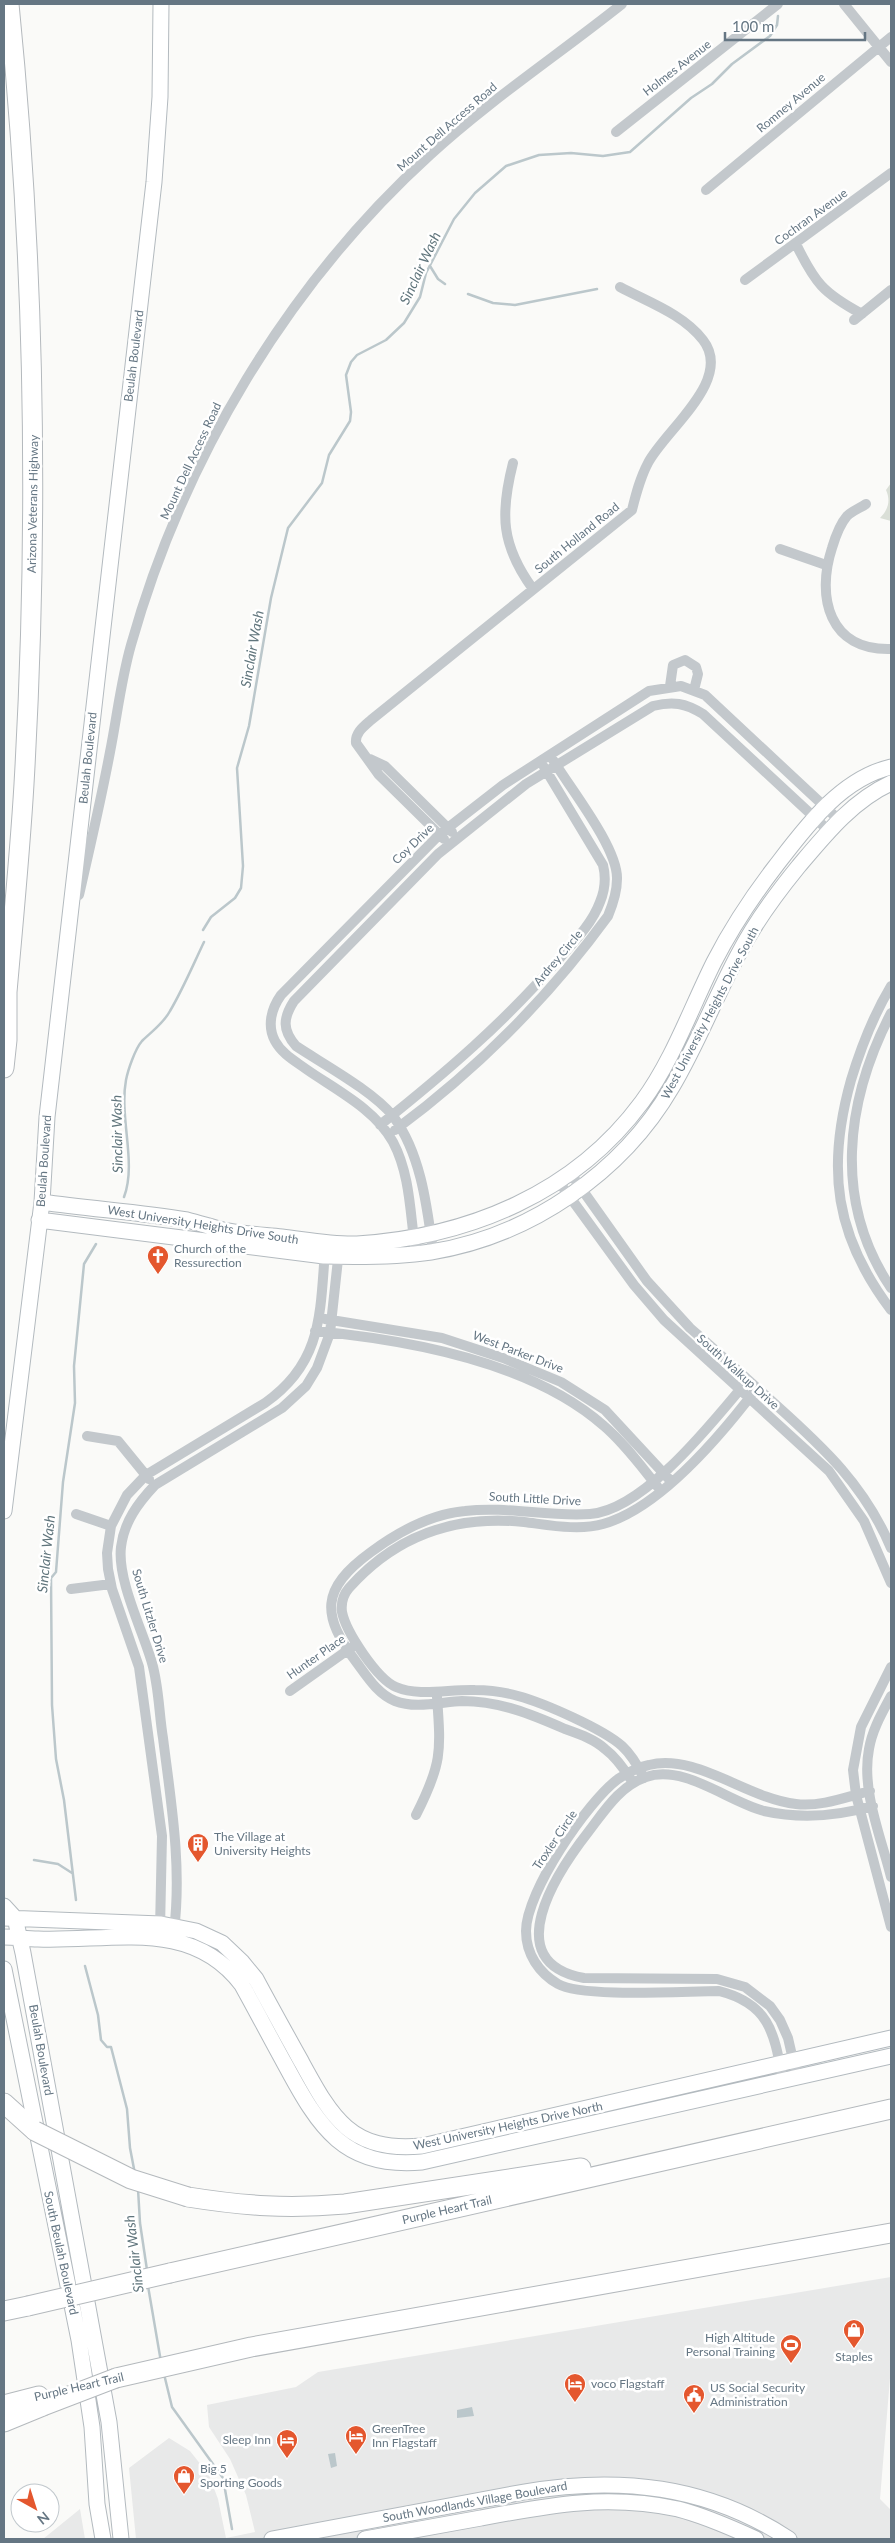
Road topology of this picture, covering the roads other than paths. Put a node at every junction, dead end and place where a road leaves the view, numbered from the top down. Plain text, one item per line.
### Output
1 (9, 4) edge
2 (161, 4) edge
3 (622, 4) edge
4 (778, 4) edge
5 (844, 4) edge
6 (891, 37) edge
7 (878, 47) junction
8 (891, 62) edge
9 (616, 132) dead end
10 (891, 173) edge
11 (706, 190) dead end
12 (796, 244) junction
13 (745, 280) dead end
14 (620, 287) dead end
15 (891, 290) edge
16 (512, 462) dead end
17 (866, 504) dead end
18 (780, 549) dead end
19 (826, 565) junction
20 (533, 590) junction
21 (891, 649) edge
22 (670, 686) junction
23 (694, 690) junction
24 (550, 754) junction
25 (540, 760) junction
26 (557, 765) junction
27 (891, 767) edge
28 (547, 772) junction
29 (891, 783) edge
30 (821, 813) junction
31 (834, 826) junction
32 (444, 831) junction
33 (453, 842) junction
34 (67, 942) junction
35 (891, 986) edge
36 (5, 998) edge
37 (891, 1013) edge
38 (285, 1030) junction
39 (273, 1036) junction
40 (4, 1068) edge
41 (392, 1116) junction
42 (380, 1125) junction
43 (399, 1126) junction
44 (388, 1135) junction
45 (565, 1178) junction
46 (575, 1192) junction
47 (42, 1202) junction
48 (855, 1203) junction
49 (841, 1206) junction
50 (40, 1220) junction
51 (431, 1234) junction
52 (413, 1236) junction
53 (332, 1250) junction
54 (433, 1251) junction
55 (416, 1254) junction
56 (891, 1288) edge
57 (891, 1310) edge
58 (318, 1318) junction
59 (332, 1320) junction
60 (315, 1331) junction
61 (330, 1333) junction
62 (748, 1380) junction
63 (757, 1388) junction
64 (740, 1390) junction
65 (749, 1398) junction
66 (87, 1436) dead end
67 (664, 1472) junction
68 (146, 1475) junction
69 (653, 1481) junction
70 (672, 1482) junction
71 (155, 1485) junction
72 (661, 1491) junction
73 (4, 1511) edge
74 (76, 1514) dead end
75 (111, 1526) junction
76 (891, 1548) edge
77 (891, 1583) edge
78 (111, 1584) junction
79 (71, 1589) dead end
80 (357, 1644) junction
81 (348, 1651) junction
82 (891, 1667) edge
83 (290, 1691) dead end
84 (437, 1691) junction
85 (891, 1696) edge
86 (438, 1702) junction
87 (639, 1768) junction
88 (628, 1774) junction
89 (644, 1778) junction
90 (633, 1783) junction
91 (870, 1791) junction
92 (856, 1795) junction
93 (873, 1806) junction
94 (860, 1810) junction
95 (416, 1815) dead end
96 (891, 1877) edge
97 (4, 1906) edge
98 (9, 1918) edge
99 (891, 1928) edge
100 (167, 1933) junction
101 (4, 1937) edge
102 (20, 1938) junction
103 (4, 1969) edge
104 (891, 2038) edge
105 (891, 2056) edge
106 (787, 2063) junction
107 (790, 2078) junction
108 (4, 2103) edge
109 (891, 2109) edge
110 (4, 2116) edge
111 (35, 2131) junction
112 (743, 2144) junction
113 (67, 2199) joint
114 (891, 2233) edge
115 (4, 2311) edge
116 (42, 2401) junction
117 (4, 2405) edge
118 (4, 2422) edge
119 (605, 2483) junction
120 (604, 2501) junction
121 (411, 2513) junction
122 (414, 2530) junction
123 (103, 2539) edge
124 (121, 2539) edge
125 (272, 2539) edge
126 (365, 2539) edge
127 (756, 2539) edge
128 (789, 2539) edge

1 - 36 highway, Arizona Veterans Highway
2 - 34 street, Beulah Boulevard
3 - 34 street, Mount Dell Access Road
4 - 9 street, Holmes Avenue
5 - 7 street
6 - 7 street, Romney Avenue
7 - 8 street
7 - 11 street, Romney Avenue
10 - 12 street, Cochran Avenue
12 - 13 street, Cochran Avenue
12 - 15 street
14 - 20 street, South Holland Road
16 - 20 street
17 - 19 street
18 - 19 street
19 - 21 street
20 - 32 street, South Holland Road
22 - 23 street, Coy Drive
22 - 23 street
22 - 24 street, Coy Drive
23 - 30 street, Coy Drive
24 - 25 street, Coy Drive
24 - 26 street, Ardrey Circle
25 - 28 street, Ardrey Circle
25 - 32 street, Coy Drive
26 - 28 street, Coy Drive
26 - 30 street, Coy Drive
26 - 43 street, Ardrey Circle
27 - 30 street, West University Heights Drive South
28 - 33 street, Coy Drive
28 - 41 street, Ardrey Circle
29 - 31 street, West University Heights Drive South
30 - 31 street, Coy Drive
30 - 31 street, Coy Drive
30 - 45 street, West University Heights Drive South
31 - 46 street, West University Heights Drive South
32 - 33 street, South Holland Road
32 - 39 street, Coy Drive
33 - 38 street, Coy Drive
34 - 47 street, Beulah Boulevard
35 - 49 street
36 - 40 highway, Arizona Veterans Highway
37 - 48 street
38 - 39 street
38 - 41 street
39 - 42 street
41 - 42 street, Ardrey Circle
41 - 43 street
42 - 44 street
43 - 44 street, Ardrey Circle
43 - 51 street
44 - 52 street
45 - 46 street, South Walkup Drive
45 - 46 street, South Walkup Drive
45 - 51 street, West University Heights Drive South
46 - 54 street, West University Heights Drive South
46 - 62 street, South Walkup Drive
46 - 64 street, South Walkup Drive
47 - 50 street, Beulah Boulevard
47 - 53 street, West University Heights Drive South
48 - 49 street
48 - 56 street
49 - 57 street
50 - 53 street, West University Heights Drive South
50 - 73 street, Beulah Boulevard
51 - 52 street, West University Heights Drive South
51 - 54 street
52 - 53 street, West University Heights Drive South
52 - 55 street
53 - 55 street, West University Heights Drive South
53 - 58 street, South Litzler Drive
53 - 59 street, South Litzler Drive
54 - 55 street, West University Heights Drive South
58 - 59 street, West Parker Drive
58 - 60 street, South Litzler Drive
59 - 61 street, South Litzler Drive
59 - 67 street, West Parker Drive
60 - 61 street, West Parker Drive
60 - 68 street, South Litzler Drive
61 - 69 street, West Parker Drive
61 - 71 street, South Litzler Drive
62 - 63 street, South Walkup Drive
62 - 64 street, South Little Drive
63 - 65 street, South Little Drive
63 - 76 street, South Walkup Drive
64 - 65 street, South Walkup Drive
64 - 67 street, South Little Drive
65 - 70 street, South Little Drive
65 - 77 street, South Walkup Drive
66 - 68 street
67 - 69 street, South Little Drive
67 - 70 street, West Parker Drive
68 - 71 street
68 - 75 street, South Litzler Drive
69 - 72 street, West Parker Drive
69 - 81 street, South Little Drive
70 - 72 street, South Little Drive
71 - 100 street, South Litzler Drive
72 - 80 street, South Little Drive
74 - 75 street
75 - 78 street, South Litzler Drive
78 - 79 street
78 - 100 street, South Litzler Drive
80 - 81 street, Hunter Place
80 - 84 street, South Little Drive
81 - 83 street, Hunter Place
81 - 86 street, South Little Drive
82 - 92 street
84 - 86 street
84 - 87 street, South Little Drive
85 - 91 street
86 - 88 street, South Little Drive
86 - 95 street
87 - 88 street, Troxler Circle
87 - 89 street, South Little Drive
87 - 92 street, Troxler Circle
88 - 90 street, South Little Drive
88 - 106 street, Troxler Circle
89 - 90 street, Troxler Circle
89 - 94 street, Troxler Circle
90 - 106 street, Troxler Circle
91 - 92 street, Troxler Circle
91 - 93 street
92 - 94 street
93 - 94 street, Troxler Circle
93 - 96 street
94 - 99 street
97 - 98 street, Beulah Boulevard
98 - 100 street, West University Heights Drive North
98 - 102 street, Beulah Boulevard
100 - 102 street, West University Heights Drive North
100 - 106 street, West University Heights Drive North
100 - 107 street, West University Heights Drive North
101 - 102 street, West University Heights Drive North
102 - 113 street, Beulah Boulevard
103 - 123 street, South Beulah Boulevard
104 - 106 street, West University Heights Drive North
105 - 107 street, West University Heights Drive North
106 - 107 street, Troxler Circle
108 - 111 highway
109 - 112 highway, Purple Heart Trail
110 - 111 highway
111 - 112 highway, bridge
112 - 115 highway, Purple Heart Trail, bridge
113 - 124 street, South Beulah Boulevard
114 - 116 highway, Purple Heart Trail, bridge
116 - 117 highway, Purple Heart Trail
116 - 118 highway
119 - 120 street
119 - 121 street, South Woodlands Village Boulevard
119 - 128 street, South Woodlands Village Boulevard
120 - 122 street, South Woodlands Village Boulevard
120 - 127 street, South Woodlands Village Boulevard
121 - 122 street
121 - 125 street, South Woodlands Village Boulevard
122 - 126 street, South Woodlands Village Boulevard

